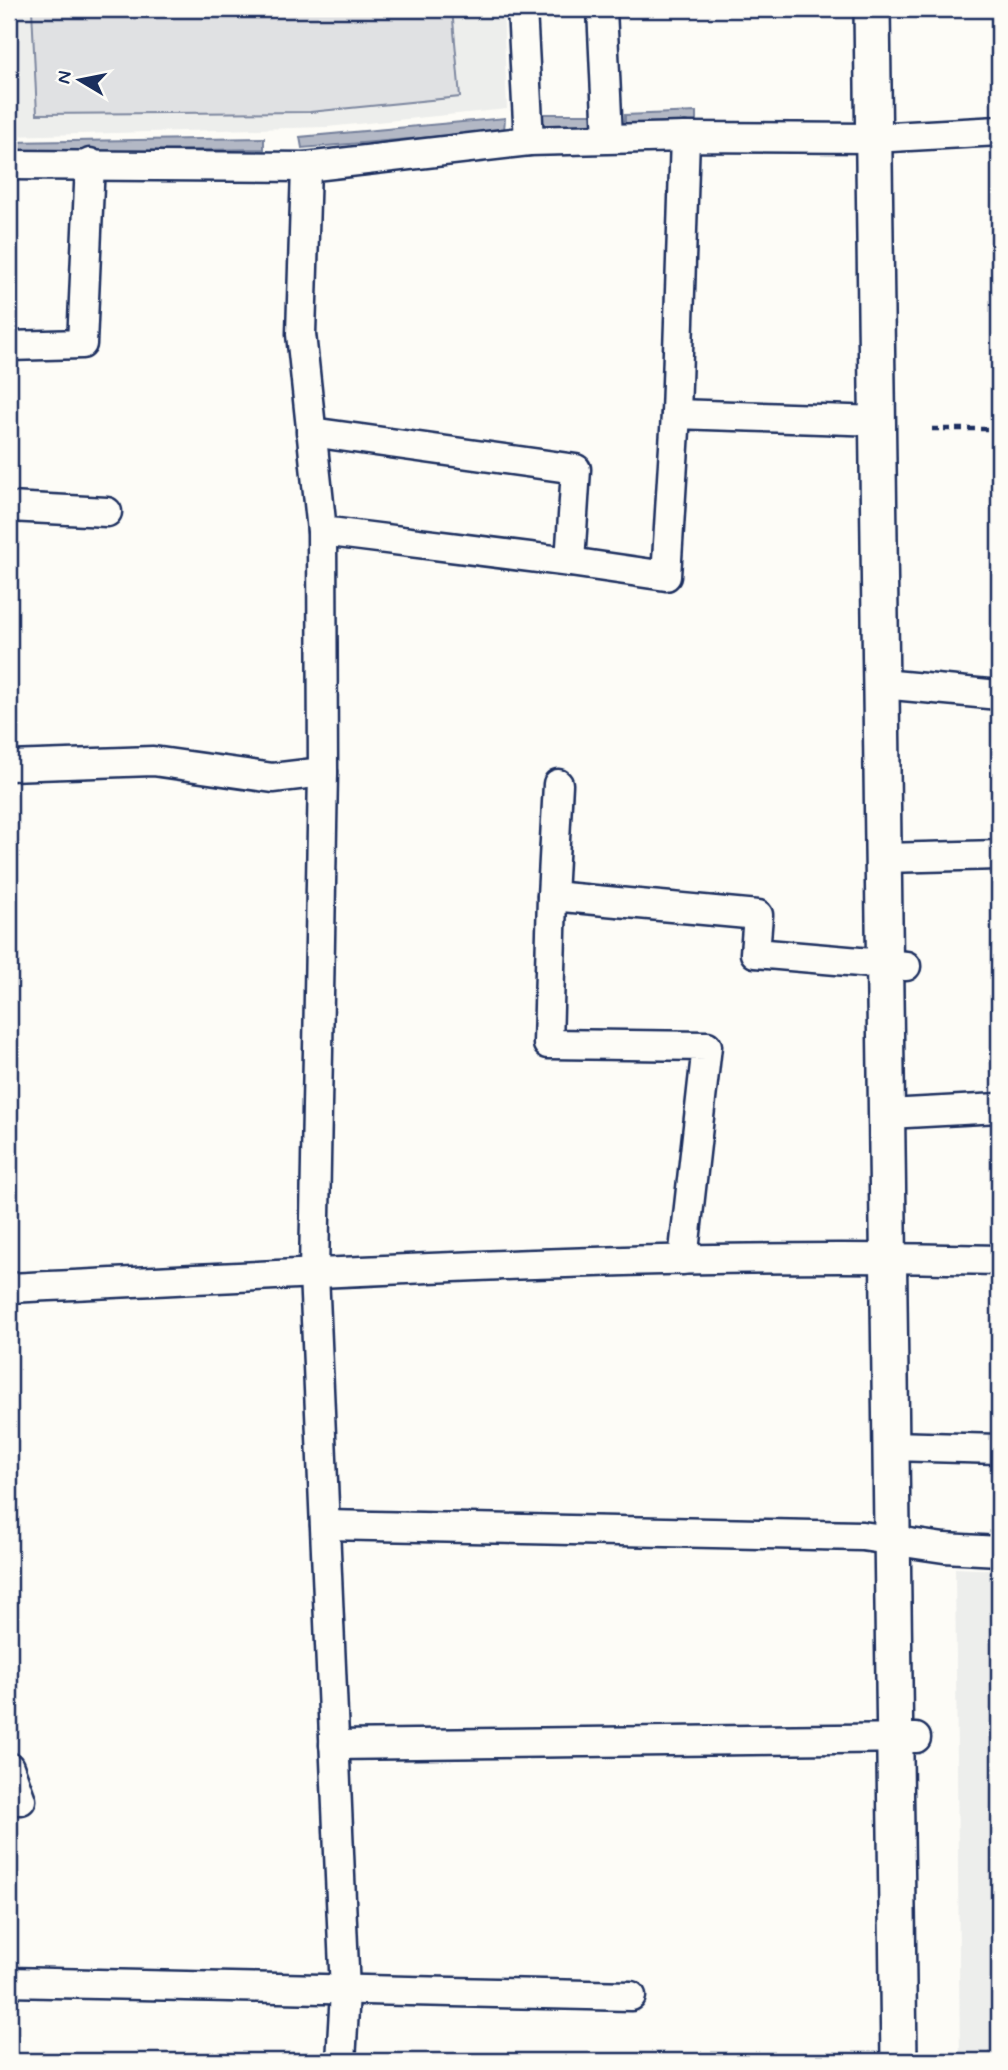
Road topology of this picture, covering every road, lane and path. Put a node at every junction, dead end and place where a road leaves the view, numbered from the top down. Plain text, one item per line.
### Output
1 (522, 9) edge
2 (602, 9) edge
3 (872, 9) edge
4 (895, 9) edge
5 (999, 131) edge
6 (684, 137) junction
7 (884, 137) junction
8 (608, 138) junction
9 (529, 141) junction
10 (90, 163) junction
11 (9, 165) edge
12 (306, 167) junction
13 (9, 346) edge
14 (676, 414) junction
15 (879, 421) junction
16 (932, 429) dead end
17 (999, 429) edge
18 (311, 432) junction
19 (9, 507) edge
20 (107, 512) dead end
21 (322, 531) junction
22 (570, 562) junction
23 (893, 684) junction
24 (999, 695) edge
25 (9, 766) edge
26 (323, 772) junction
27 (558, 784) dead end
28 (999, 855) edge
29 (894, 859) junction
30 (552, 896) junction
31 (896, 965) junction
32 (999, 1108) edge
33 (898, 1114) junction
34 (900, 1257) junction
35 (683, 1260) junction
36 (999, 1260) edge
37 (314, 1273) junction
38 (9, 1288) edge
39 (901, 1446) junction
40 (999, 1449) edge
41 (325, 1525) junction
42 (902, 1540) junction
43 (999, 1551) edge
44 (906, 1738) junction
45 (334, 1745) junction
46 (9, 1767) edge
47 (9, 1800) edge
48 (9, 1982) edge
49 (345, 1992) junction
50 (631, 1996) dead end
51 (341, 2061) edge
52 (899, 2061) edge
53 (920, 2061) edge

1 - 9 street
2 - 8 street
3 - 7 street
4 - 7 street
5 - 7 street
6 - 7 street
6 - 8 street
6 - 14 street
7 - 15 street
7 - 23 street
8 - 9 street
9 - 12 street
10 - 11 street
10 - 12 street
10 - 13 street
12 - 18 street
14 - 15 street
14 - 22 street
15 - 23 street
16 - 17 path
18 - 21 street
18 - 22 street
19 - 20 street
21 - 22 street
21 - 26 street
23 - 24 street
23 - 29 street
25 - 26 street
26 - 37 street
27 - 30 street
28 - 29 street
29 - 31 street
30 - 31 street
30 - 35 street
31 - 33 street
32 - 33 street
33 - 34 street
34 - 35 street
34 - 36 street
34 - 39 street
35 - 37 street
37 - 38 street
37 - 41 street
39 - 40 street
39 - 42 street
41 - 42 street
41 - 45 street
42 - 43 street
42 - 44 street
44 - 45 street
44 - 52 street
44 - 53 street
45 - 49 street
46 - 47 street
48 - 49 street
49 - 50 street
49 - 51 street

